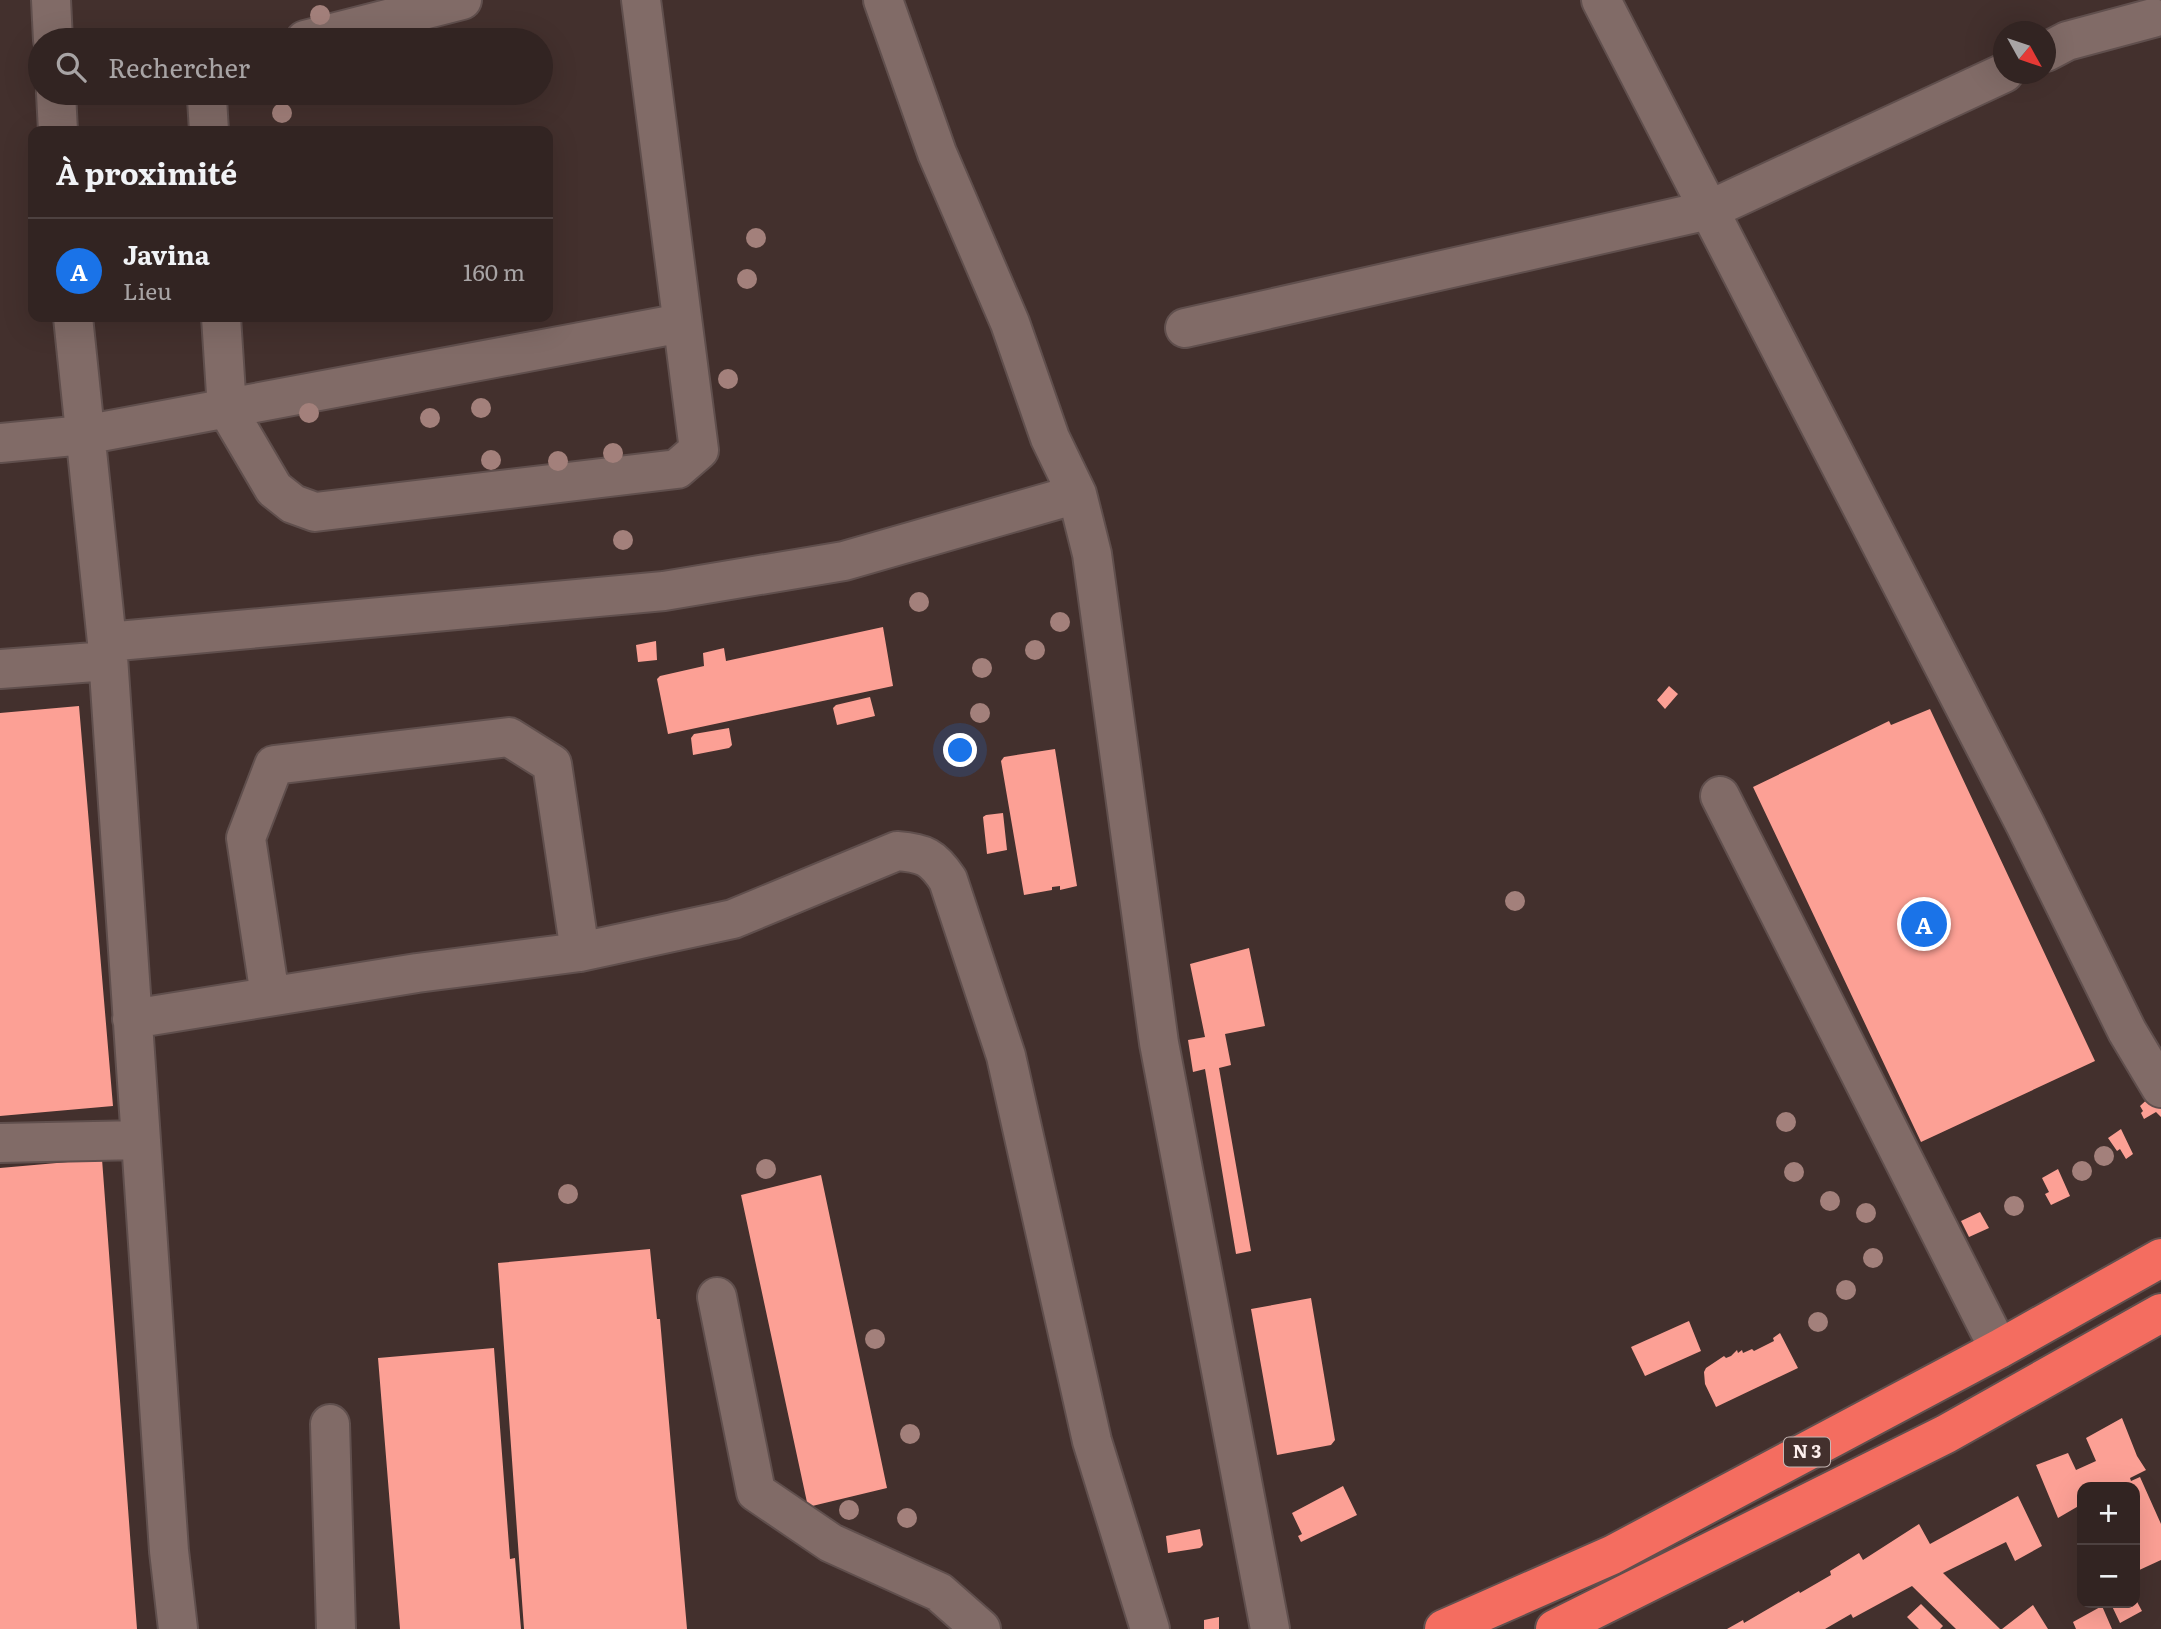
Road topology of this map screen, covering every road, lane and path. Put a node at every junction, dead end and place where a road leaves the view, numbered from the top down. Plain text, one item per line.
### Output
1 (51, 0) edge
2 (462, 0) edge
3 (640, 0) edge
4 (883, 0) edge
5 (1601, 0) edge
6 (2153, 18) dead end
7 (52, 28) edge
8 (352, 28) edge
9 (2056, 47) edge
10 (1993, 79) edge
11 (57, 105) edge
12 (207, 105) edge
13 (58, 126) edge
14 (209, 126) edge
15 (1709, 210) junction
16 (73, 322) edge
17 (221, 322) edge
18 (682, 323) junction
19 (1185, 328) dead end
20 (227, 409) junction
21 (84, 435) junction
22 (0, 443) edge
23 (1077, 494) junction
24 (107, 651) junction
25 (0, 669) edge
26 (1720, 796) dead end
27 (580, 952) junction
28 (270, 996) junction
29 (132, 1019) junction
30 (2161, 1088) edge
31 (141, 1140) junction
32 (0, 1143) edge
33 (2161, 1258) edge
34 (717, 1297) dead end
35 (2161, 1313) edge
36 (1999, 1349) junction
37 (330, 1424) dead end
38 (1612, 1555) junction
39 (1628, 1593) junction
40 (178, 1629) edge
41 (336, 1629) edge
42 (981, 1629) edge
43 (1150, 1629) edge
44 (1270, 1629) edge
45 (1444, 1629) edge
46 (1555, 1629) edge

1 - 7 street
2 - 8 street
3 - 18 street
4 - 23 street
5 - 15 street
6 - 9 street
10 - 15 street
11 - 13 street
12 - 14 street
15 - 19 street
15 - 30 street
16 - 21 street
17 - 20 street
18 - 20 street
18 - 20 street
20 - 21 street
21 - 22 street
21 - 24 street
23 - 24 street
23 - 44 street
24 - 25 street
24 - 29 street
26 - 36 street
27 - 28 street
27 - 28 street
27 - 43 street
28 - 29 street
29 - 31 street
31 - 32 street
31 - 40 street
33 - 36 highway, N 3
34 - 42 street
35 - 39 highway, N 3
36 - 38 highway, N 3
37 - 41 street
38 - 39 highway
38 - 45 highway, N 3
39 - 46 highway, N 3

